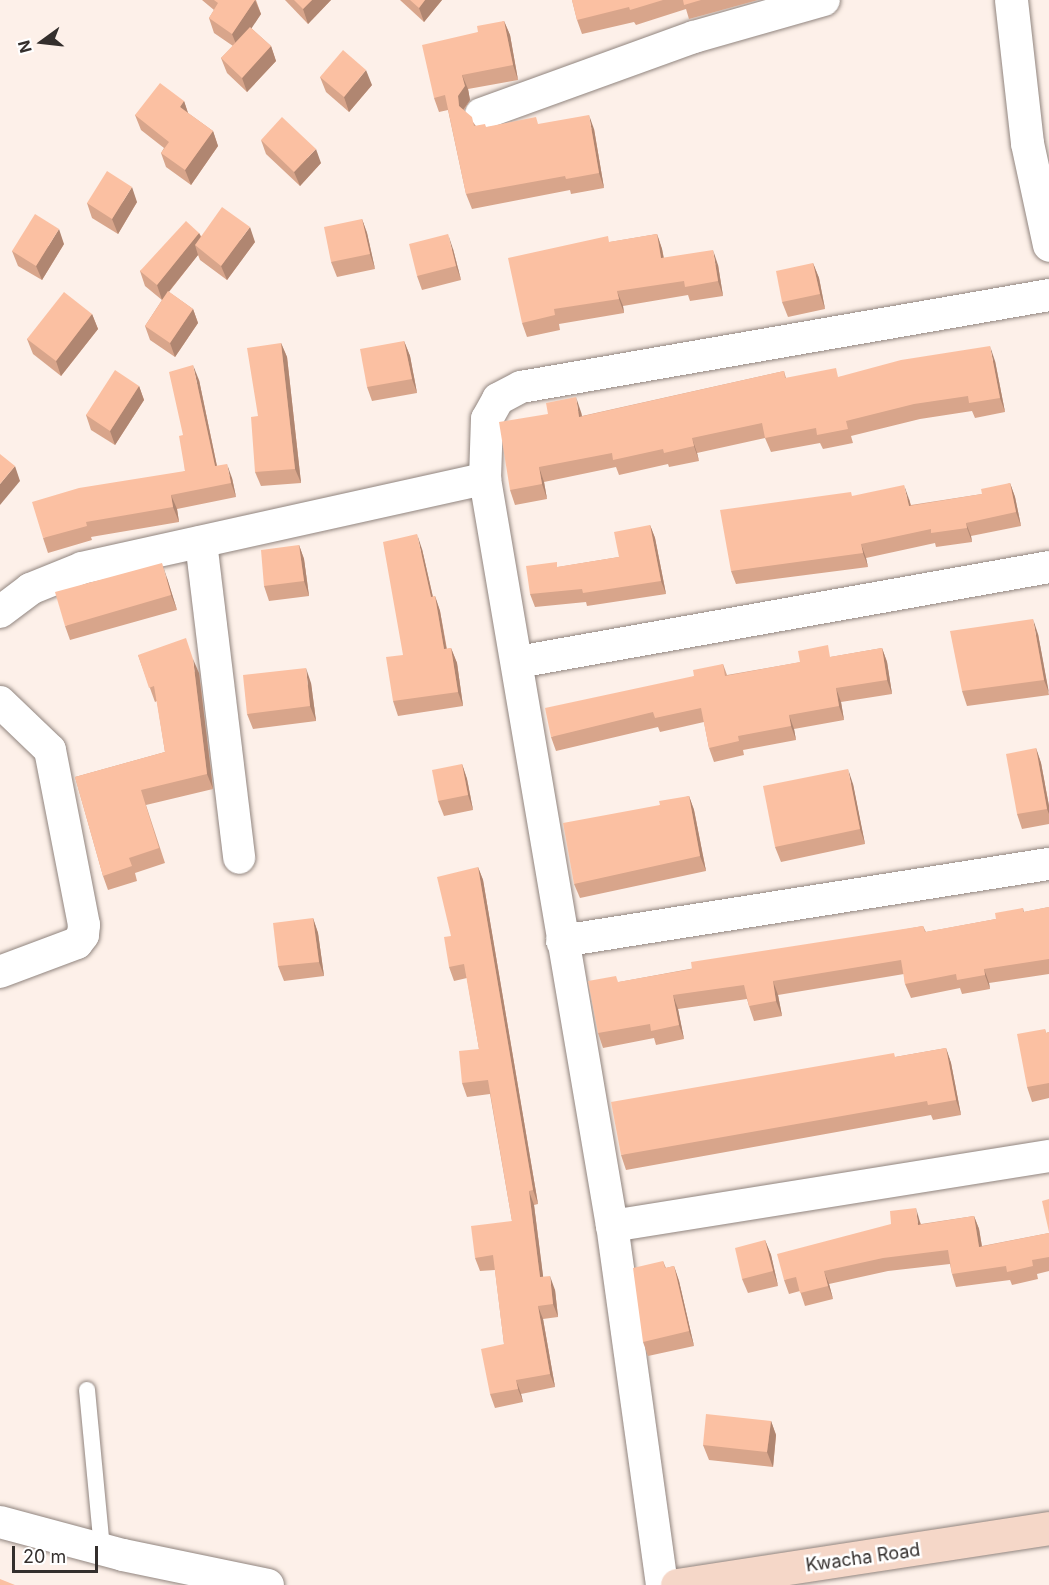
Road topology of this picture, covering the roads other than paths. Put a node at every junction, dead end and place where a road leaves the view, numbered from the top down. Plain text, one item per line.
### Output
1 (824, 0) edge
2 (1011, 0) edge
3 (481, 114) dead end
4 (1038, 142) edge
5 (1049, 245) edge
6 (1049, 295) edge
7 (485, 479) junction
8 (201, 542) junction
9 (1049, 567) edge
10 (0, 612) edge
11 (518, 662) junction
12 (0, 702) edge
13 (239, 858) dead end
14 (1049, 864) edge
15 (562, 941) junction
16 (0, 972) edge
17 (1049, 1156) edge
18 (612, 1227) junction
19 (87, 1390) dead end
20 (0, 1522) edge
21 (1049, 1528) edge
22 (102, 1550) junction
23 (268, 1585) edge
24 (662, 1585) edge
25 (677, 1585) edge

1 - 3 street
2 - 4 street
4 - 5 street
6 - 7 street
7 - 8 street
7 - 11 street
8 - 10 street
8 - 13 street
9 - 11 street
11 - 15 street
12 - 16 street
14 - 15 street
15 - 18 street
17 - 18 street
18 - 24 street
19 - 22 lane
20 - 22 street
21 - 25 main road, Kwacha Road
22 - 23 street

